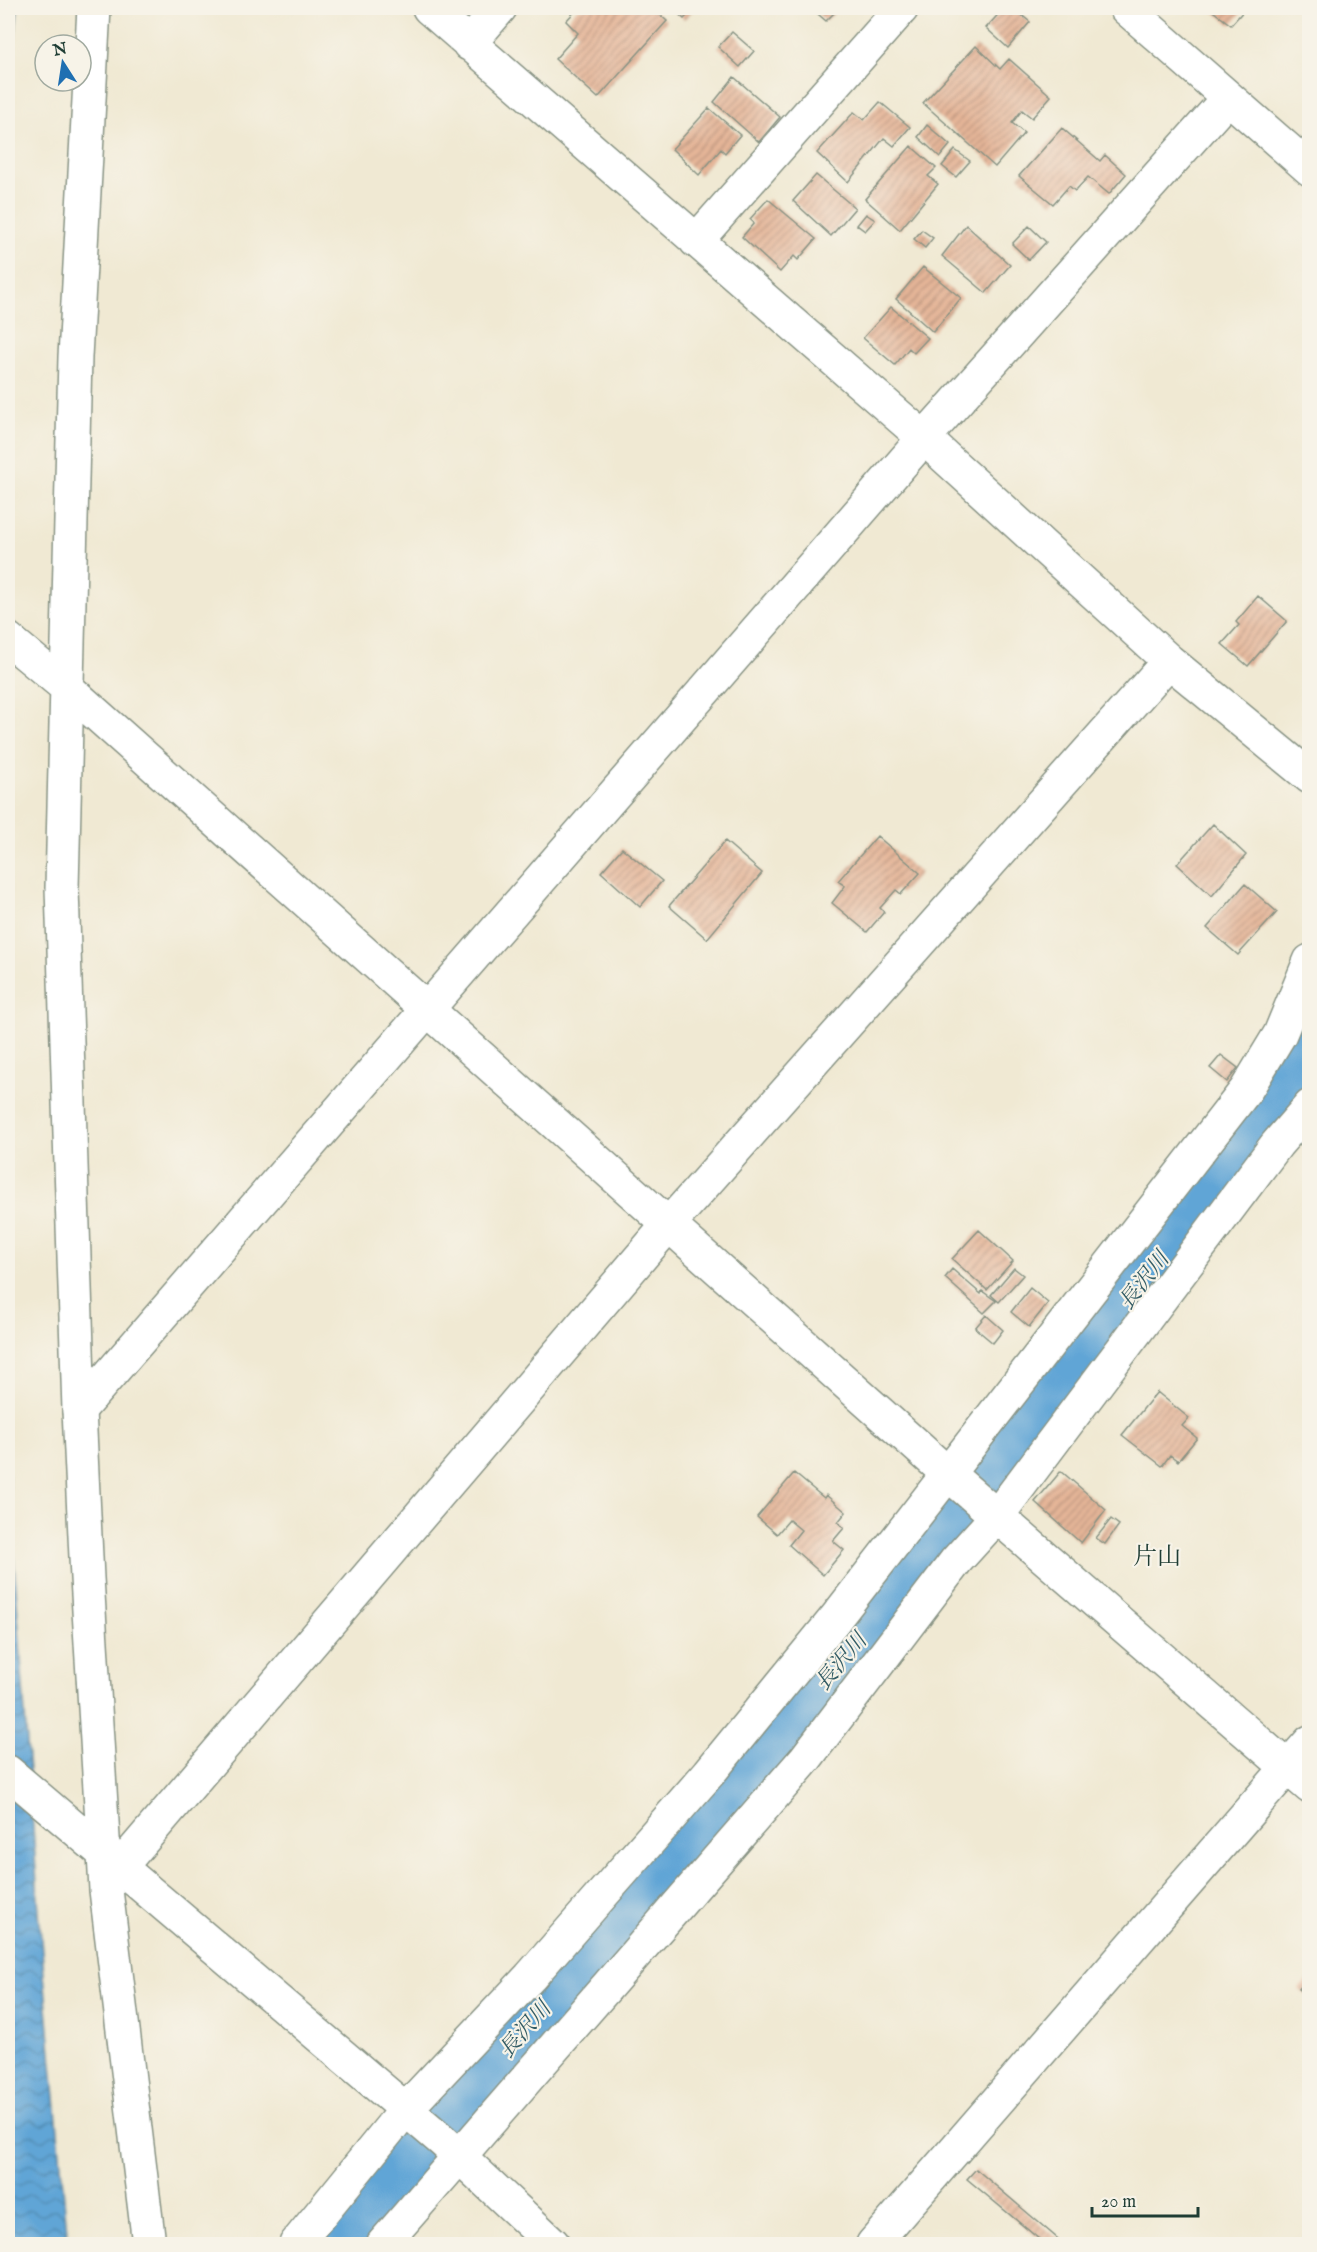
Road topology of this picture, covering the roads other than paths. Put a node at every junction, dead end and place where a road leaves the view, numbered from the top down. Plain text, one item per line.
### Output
1 (94, 8) edge
2 (429, 8) edge
3 (500, 8) edge
4 (902, 8) edge
5 (1126, 8) edge
6 (469, 44) junction
7 (1228, 98) junction
8 (1310, 169) edge
9 (696, 241) junction
10 (924, 438) junction
11 (8, 639) edge
12 (1169, 661) junction
13 (66, 687) junction
14 (1310, 777) edge
15 (1310, 961) edge
16 (428, 1011) junction
17 (1310, 1095) edge
18 (1310, 1106) edge
19 (1277, 1144) junction
20 (669, 1224) junction
21 (79, 1410) junction
22 (951, 1477) junction
23 (993, 1513) junction
24 (1310, 1742) edge
25 (8, 1772) edge
26 (1298, 1777) edge
27 (112, 1861) junction
28 (408, 2112) junction
29 (452, 2150) junction
30 (149, 2244) edge
31 (296, 2244) edge
32 (384, 2244) edge
33 (553, 2244) edge
34 (873, 2244) edge

1 - 13 street
2 - 6 street
3 - 6 street
4 - 9 street
5 - 7 street
6 - 9 street
7 - 8 street
7 - 10 street
9 - 10 street
10 - 12 street
10 - 16 street
11 - 13 street
12 - 14 street
12 - 20 street
13 - 16 street
13 - 21 street
15 - 22 street
16 - 20 street
16 - 21 street
17 - 19 street
18 - 19 street
19 - 23 street
20 - 22 street
20 - 27 street
21 - 27 street
22 - 23 street
22 - 28 street
23 - 26 street
23 - 29 street
24 - 26 street
25 - 27 street
26 - 34 street
27 - 28 street
27 - 30 street
28 - 29 street
28 - 31 street
29 - 32 street
29 - 33 street

